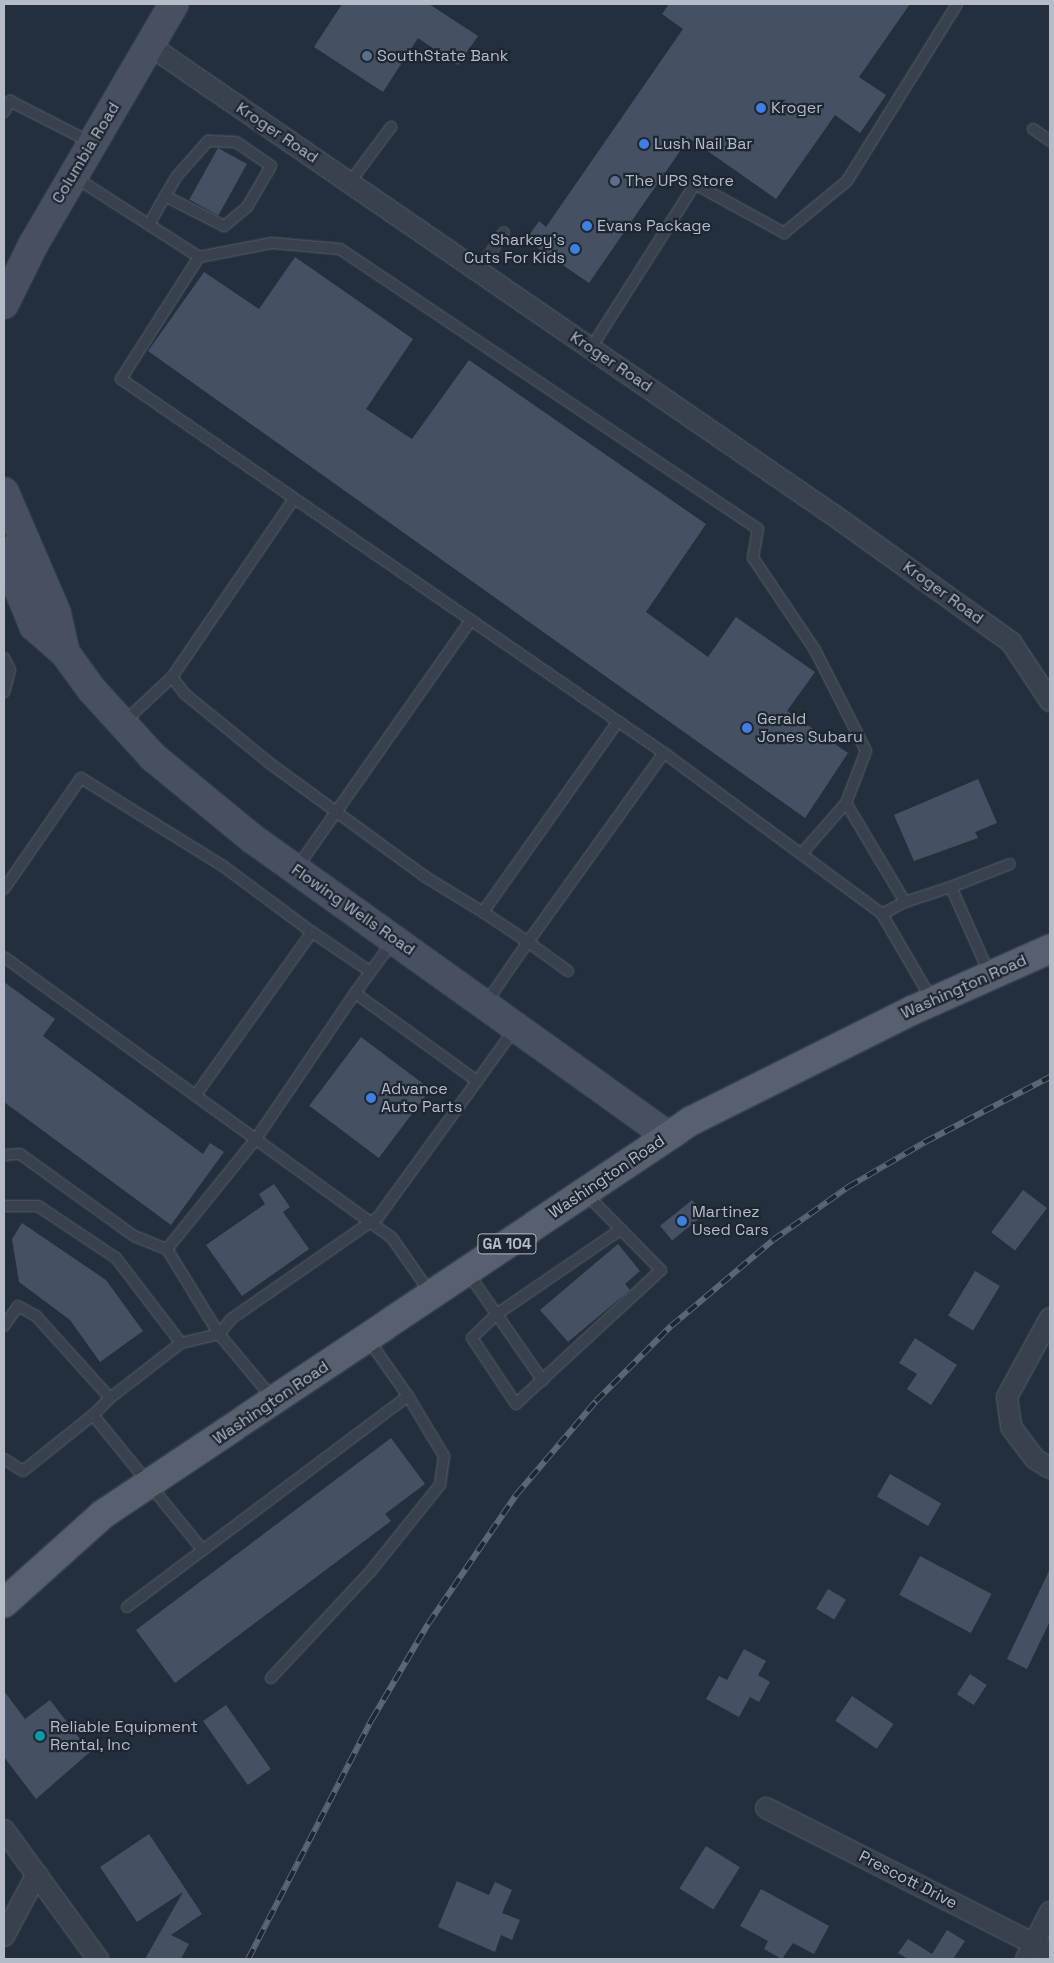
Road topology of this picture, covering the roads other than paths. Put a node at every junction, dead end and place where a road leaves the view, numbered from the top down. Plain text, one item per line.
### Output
1 (174, 4) edge
2 (957, 4) edge
3 (149, 45) junction
4 (7, 102) edge
5 (4, 112) edge
6 (391, 127) dead end
7 (1033, 129) dead end
8 (1050, 141) edge
9 (93, 144) junction
10 (73, 176) junction
11 (350, 182) junction
12 (165, 196) junction
13 (150, 223) junction
14 (504, 232) dead end
15 (33, 244) junction
16 (199, 257) junction
17 (4, 266) edge
18 (479, 271) junction
19 (4, 304) edge
20 (591, 348) junction
21 (4, 492) edge
22 (293, 500) junction
23 (4, 552) edge
24 (470, 620) junction
25 (65, 653) junction
26 (4, 658) edge
27 (172, 676) junction
28 (4, 692) edge
29 (1050, 701) edge
30 (618, 721) junction
31 (122, 724) junction
32 (664, 753) junction
33 (846, 804) junction
34 (337, 813) junction
35 (803, 852) junction
36 (1010, 864) dead end
37 (296, 870) junction
38 (951, 887) junction
39 (4, 889) edge
40 (905, 902) junction
41 (483, 912) junction
42 (882, 914) junction
43 (312, 932) junction
44 (394, 939) junction
45 (528, 942) junction
46 (1050, 949) edge
47 (4, 957) edge
48 (568, 971) dead end
49 (371, 972) junction
50 (990, 976) junction
51 (355, 993) junction
52 (933, 1001) junction
53 (486, 1004) junction
54 (517, 1027) junction
55 (478, 1081) junction
56 (194, 1096) junction
57 (668, 1136) junction
58 (255, 1140) junction
59 (4, 1156) edge
60 (585, 1192) junction
61 (4, 1206) edge
62 (368, 1222) junction
63 (621, 1229) junction
64 (167, 1249) junction
65 (467, 1271) junction
66 (431, 1295) junction
67 (497, 1314) junction
68 (1050, 1318) edge
69 (4, 1326) edge
70 (219, 1334) junction
71 (367, 1338) junction
72 (181, 1343) junction
73 (543, 1381) junction
74 (408, 1396) junction
75 (110, 1398) junction
76 (274, 1400) junction
77 (93, 1415) junction
78 (4, 1459) edge
79 (1050, 1468) edge
80 (147, 1486) junction
81 (202, 1549) junction
82 (4, 1603) edge
83 (127, 1607) dead end
84 (271, 1678) dead end
85 (766, 1808) dead end
86 (4, 1830) edge
87 (37, 1874) junction
88 (1050, 1912) edge
89 (4, 1936) edge
90 (1037, 1952) edge
91 (98, 1959) edge

1 - 3 main road, Columbia Road
2 - 20 lane
3 - 9 main road, Columbia Road
3 - 11 street, Kroger Road
4 - 5 lane
4 - 9 lane
6 - 11 lane
7 - 8 lane
9 - 10 main road, Columbia Road
10 - 13 lane
10 - 15 main road, Columbia Road
11 - 18 street, Kroger Road
12 - 12 lane
12 - 13 lane
13 - 16 lane
14 - 18 lane
15 - 17 main road
15 - 19 main road, Columbia Road
16 - 22 lane
16 - 33 lane
18 - 20 street, Kroger Road
20 - 29 street, Kroger Road
21 - 25 main road, Flowing Wells Road
22 - 24 lane
22 - 27 lane
23 - 25 main road, Flowing Wells Road
24 - 30 lane
24 - 34 lane
25 - 31 main road, Flowing Wells Road
26 - 28 lane
27 - 31 lane
27 - 34 lane
30 - 32 lane
30 - 41 lane
31 - 37 main road, Flowing Wells Road
32 - 35 lane
32 - 45 lane
33 - 35 lane
33 - 40 lane
34 - 37 lane
34 - 41 lane
35 - 42 lane
36 - 38 lane
37 - 44 main road, Flowing Wells Road
38 - 40 lane
38 - 50 lane
39 - 43 lane
40 - 42 lane
41 - 45 lane
42 - 52 lane
43 - 49 lane
43 - 56 lane
44 - 49 lane
44 - 53 main road, Flowing Wells Road
45 - 48 lane
45 - 53 lane
46 - 50 main road, Washington Road / GA 104
47 - 56 lane
49 - 51 lane
50 - 52 main road, Washington Road / GA 104
51 - 55 lane
51 - 58 lane
52 - 57 main road, Washington Road / GA 104
53 - 54 main road, Flowing Wells Road
54 - 55 lane
54 - 57 main road, Flowing Wells Road
55 - 62 lane
56 - 58 lane
57 - 60 main road, Washington Road / GA 104
58 - 62 lane
58 - 64 lane
59 - 64 lane
60 - 63 lane
60 - 65 main road, Washington Road / GA 104
61 - 72 lane
62 - 66 lane
62 - 70 lane
63 - 67 lane
63 - 73 lane
64 - 70 lane
65 - 66 main road, Washington Road / GA 104
65 - 67 lane
66 - 71 main road, Washington Road / GA 104
67 - 73 lane
67 - 73 lane
68 - 79 street
69 - 75 lane
70 - 72 lane
70 - 76 lane
71 - 74 lane
71 - 76 main road, Washington Road / GA 104
72 - 75 lane
74 - 81 lane
74 - 84 lane
75 - 77 lane
76 - 80 main road, Washington Road / GA 104
77 - 78 lane
77 - 80 lane
80 - 81 lane
80 - 82 main road, Washington Road / GA 104
81 - 83 lane
85 - 90 street, Prescott Drive
86 - 87 street
87 - 89 street
87 - 91 street
88 - 90 street

